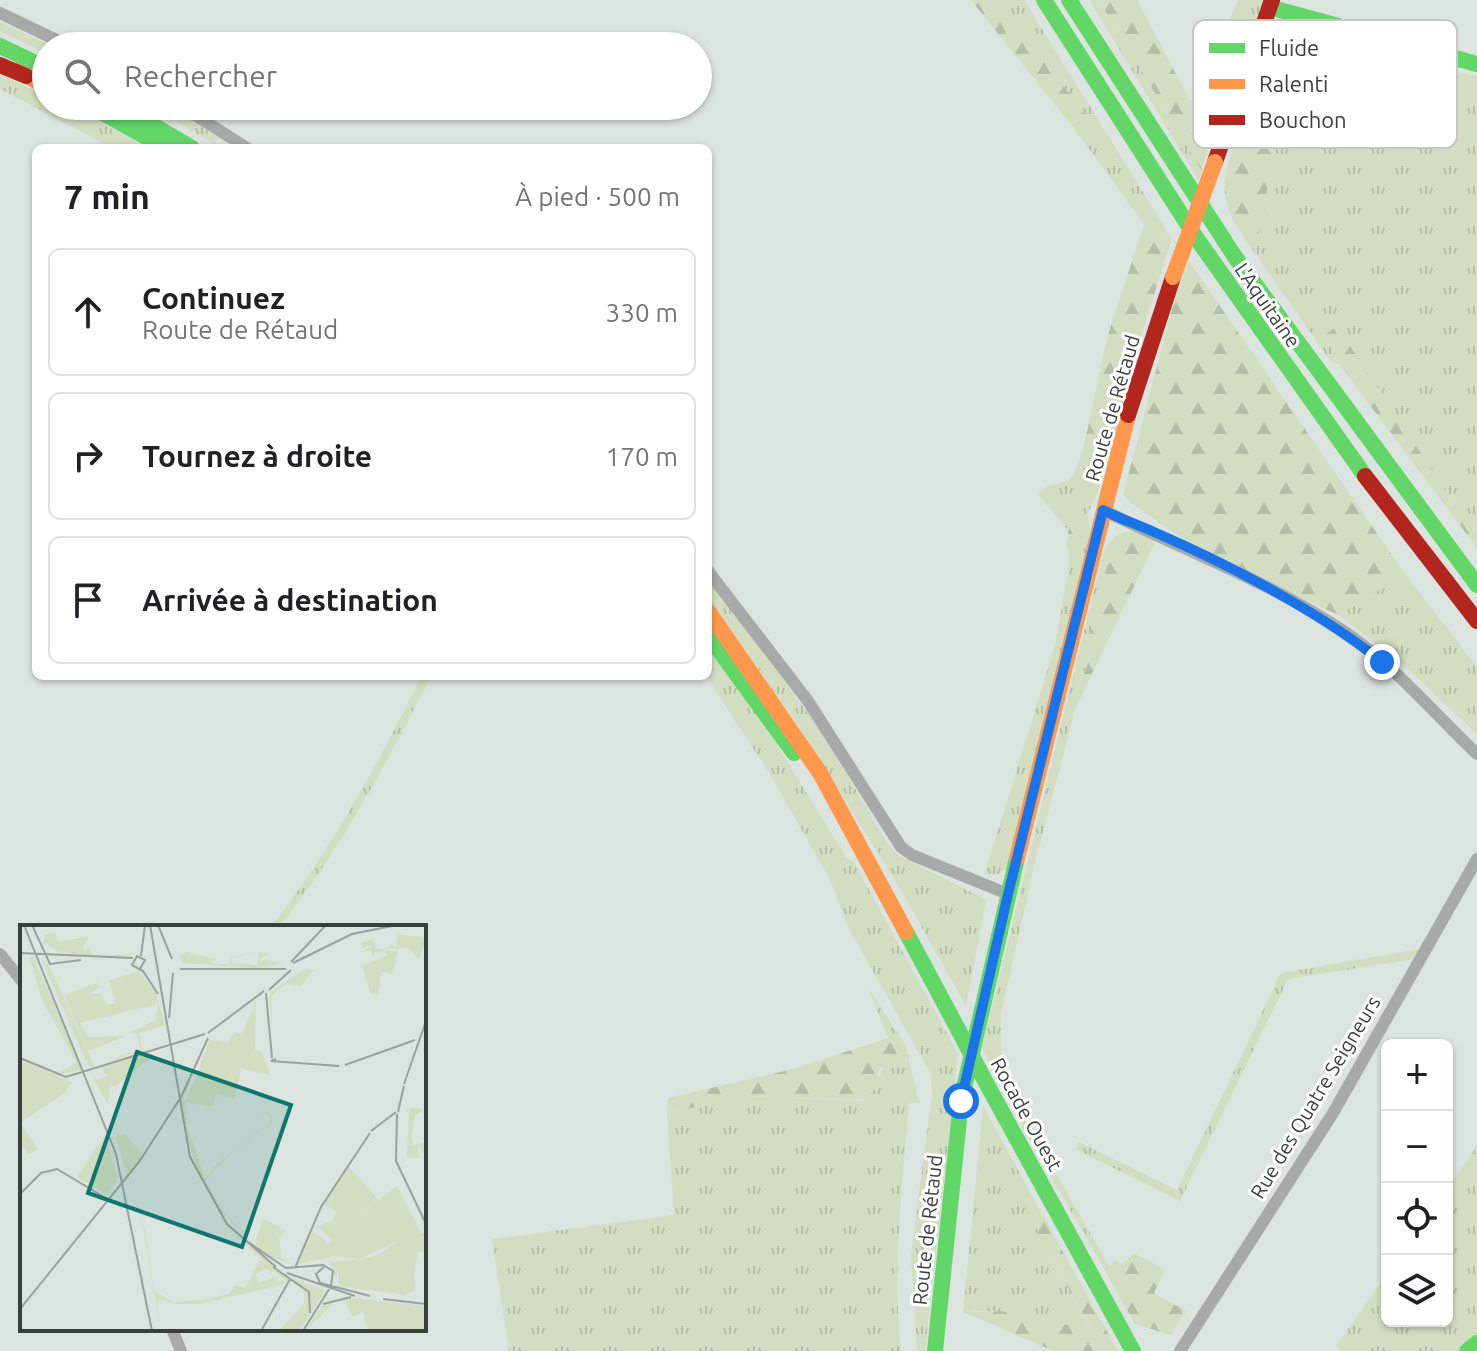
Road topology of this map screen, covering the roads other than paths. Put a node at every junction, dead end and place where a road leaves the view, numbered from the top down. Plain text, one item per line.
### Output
1 (1044, 0) edge
2 (1069, 0) edge
3 (1270, 4) edge
4 (0, 13) edge
5 (1321, 20) edge
6 (40, 32) edge
7 (0, 46) edge
8 (1457, 60) edge
9 (32, 61) edge
10 (0, 64) edge
11 (1477, 64) edge
12 (32, 79) edge
13 (115, 120) edge
14 (144, 120) edge
15 (203, 120) edge
16 (159, 144) edge
17 (185, 144) edge
18 (241, 144) edge
19 (1220, 148) edge
20 (1103, 510) junction
21 (712, 576) edge
22 (1477, 585) edge
23 (712, 617) edge
24 (1477, 621) edge
25 (712, 641) edge
26 (1477, 754) edge
27 (863, 855) junction
28 (1477, 859) edge
29 (1008, 894) junction
30 (0, 947) edge
31 (0, 954) edge
32 (20, 979) edge
33 (173, 1331) edge
34 (1477, 1343) edge
35 (181, 1351) edge
36 (935, 1351) edge
37 (1133, 1351) edge
38 (1180, 1351) edge
39 (1467, 1351) edge

1 - 24 main road, L'Aquitaine
2 - 22 main road, L'Aquitaine
3 - 5 main road
4 - 6 street
7 - 9 main road
8 - 11 main road
10 - 12 main road
13 - 16 main road
14 - 17 main road
15 - 18 street
19 - 20 main road, Route de Rétaud, bridge
20 - 26 street
20 - 29 main road, Route de Rétaud
21 - 29 street
23 - 27 main road, Rocade Ouest
25 - 27 main road, Rocade Ouest
27 - 37 main road, Rocade Ouest, bridge
28 - 38 street, Rue des Quatre Seigneurs
29 - 36 main road, Route de Rétaud
30 - 31 street
31 - 32 street
33 - 35 street
34 - 39 main road

